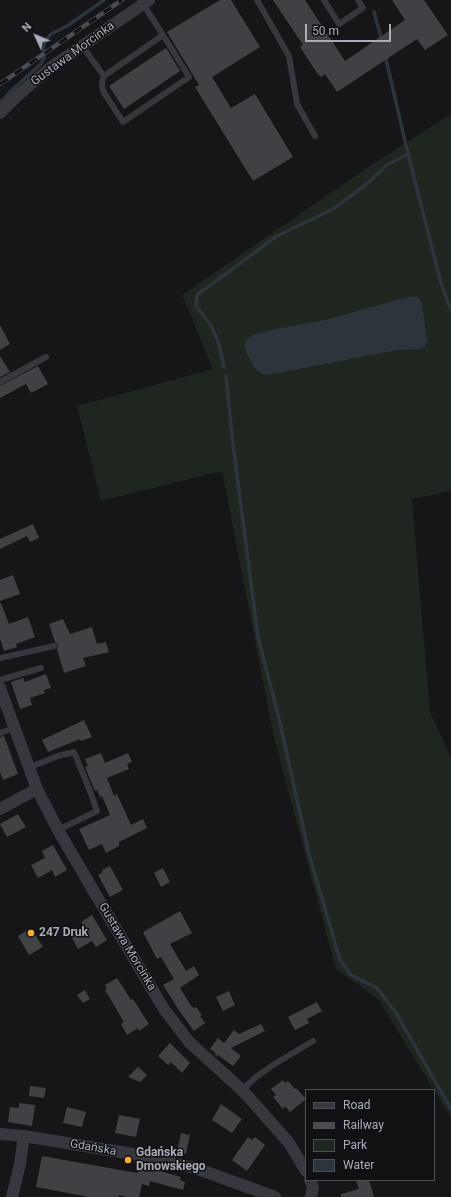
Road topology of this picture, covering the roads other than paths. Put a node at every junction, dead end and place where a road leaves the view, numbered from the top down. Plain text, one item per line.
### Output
1 (257, 0) edge
2 (324, 0) edge
3 (358, 0) edge
4 (146, 2) edge
5 (163, 35) junction
6 (82, 46) junction
7 (104, 76) junction
8 (0, 113) edge
9 (315, 136) dead end
10 (46, 356) dead end
11 (0, 382) edge
12 (54, 646) dead end
13 (0, 658) edge
14 (41, 668) dead end
15 (0, 680) edge
16 (0, 688) edge
17 (14, 728) junction
18 (0, 734) edge
19 (28, 768) junction
20 (36, 789) junction
21 (0, 809) edge
22 (58, 830) junction
23 (313, 1041) dead end
24 (242, 1090) junction
25 (0, 1134) edge
26 (24, 1136) junction
27 (305, 1169) edge
28 (310, 1181) edge
29 (12, 1197) edge
30 (275, 1197) edge
31 (311, 1197) edge

1 - 9 lane
2 - 3 lane
4 - 5 lane
4 - 6 street, Gustawa Morcinka
5 - 7 lane
5 - 7 lane
6 - 7 lane
6 - 8 street, Gustawa Morcinka
10 - 11 lane
12 - 13 lane
14 - 15 lane
16 - 17 street, Gustawa Morcinka
17 - 18 lane
17 - 19 street, Gustawa Morcinka
19 - 20 street, Gustawa Morcinka
19 - 22 lane
20 - 21 street
20 - 22 street, Gustawa Morcinka
22 - 24 street, Gustawa Morcinka
23 - 24 lane
24 - 27 street, Gustawa Morcinka
25 - 26 street, Gdańska
26 - 29 street
26 - 30 street, Gdańska
28 - 31 street

